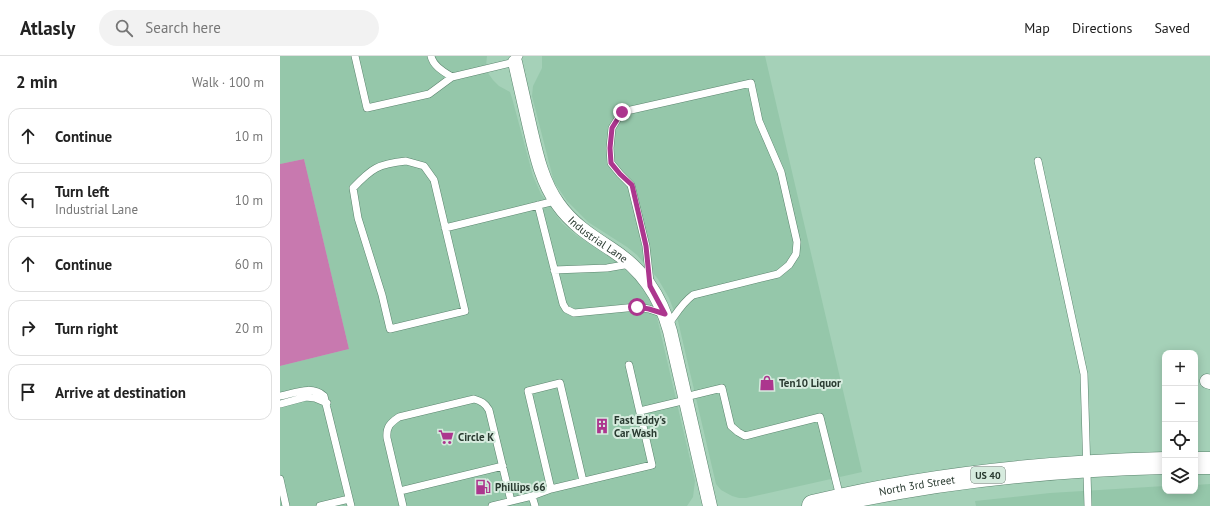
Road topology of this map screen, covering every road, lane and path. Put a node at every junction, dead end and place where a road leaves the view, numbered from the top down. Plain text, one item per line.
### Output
1 (355, 56) edge
2 (431, 56) edge
3 (517, 59) edge
4 (452, 77) junction
5 (1038, 161) dead end
6 (555, 201) junction
7 (538, 205) junction
8 (445, 228) junction
9 (631, 264) junction
10 (554, 270) junction
11 (650, 286) junction
12 (666, 320) junction
13 (629, 365) dead end
14 (280, 396) edge
15 (685, 399) junction
16 (327, 403) junction
17 (280, 404) edge
18 (640, 411) junction
19 (1162, 463) edge
20 (1198, 463) edge
21 (1210, 463) edge
22 (503, 466) junction
23 (1087, 467) junction
24 (280, 480) edge
25 (583, 482) junction
26 (551, 489) junction
27 (400, 491) junction
28 (532, 496) junction
29 (840, 500) junction
30 (511, 501) junction
31 (350, 503) edge
32 (286, 506) edge
33 (320, 506) edge
34 (403, 506) edge
35 (492, 506) edge
36 (535, 506) edge
37 (710, 506) edge
38 (813, 506) edge
39 (1088, 506) edge

1 - 4 lane
2 - 4 lane
3 - 4 lane
3 - 6 street, Industrial Lane
5 - 23 lane
6 - 7 lane
6 - 9 street, Industrial Lane
7 - 8 lane
7 - 10 lane
8 - 8 lane
9 - 10 lane
9 - 11 street, Industrial Lane
10 - 12 lane
11 - 12 street, Industrial Lane
11 - 12 lane
12 - 15 street, Industrial Lane
13 - 18 lane
14 - 16 lane
15 - 18 lane
15 - 29 lane
15 - 37 street, Industrial Lane
16 - 17 lane
16 - 31 lane
18 - 25 lane
19 - 23 highway, North 3rd Street / US 40
20 - 21 highway
22 - 27 lane
22 - 27 lane
22 - 30 lane
23 - 29 highway, North 3rd Street / US 40
23 - 39 lane
24 - 32 lane
25 - 26 lane
25 - 26 lane
26 - 28 lane
27 - 34 lane
28 - 30 lane
28 - 36 lane
29 - 38 highway, North 3rd Street / US 40
30 - 35 lane
31 - 33 lane

